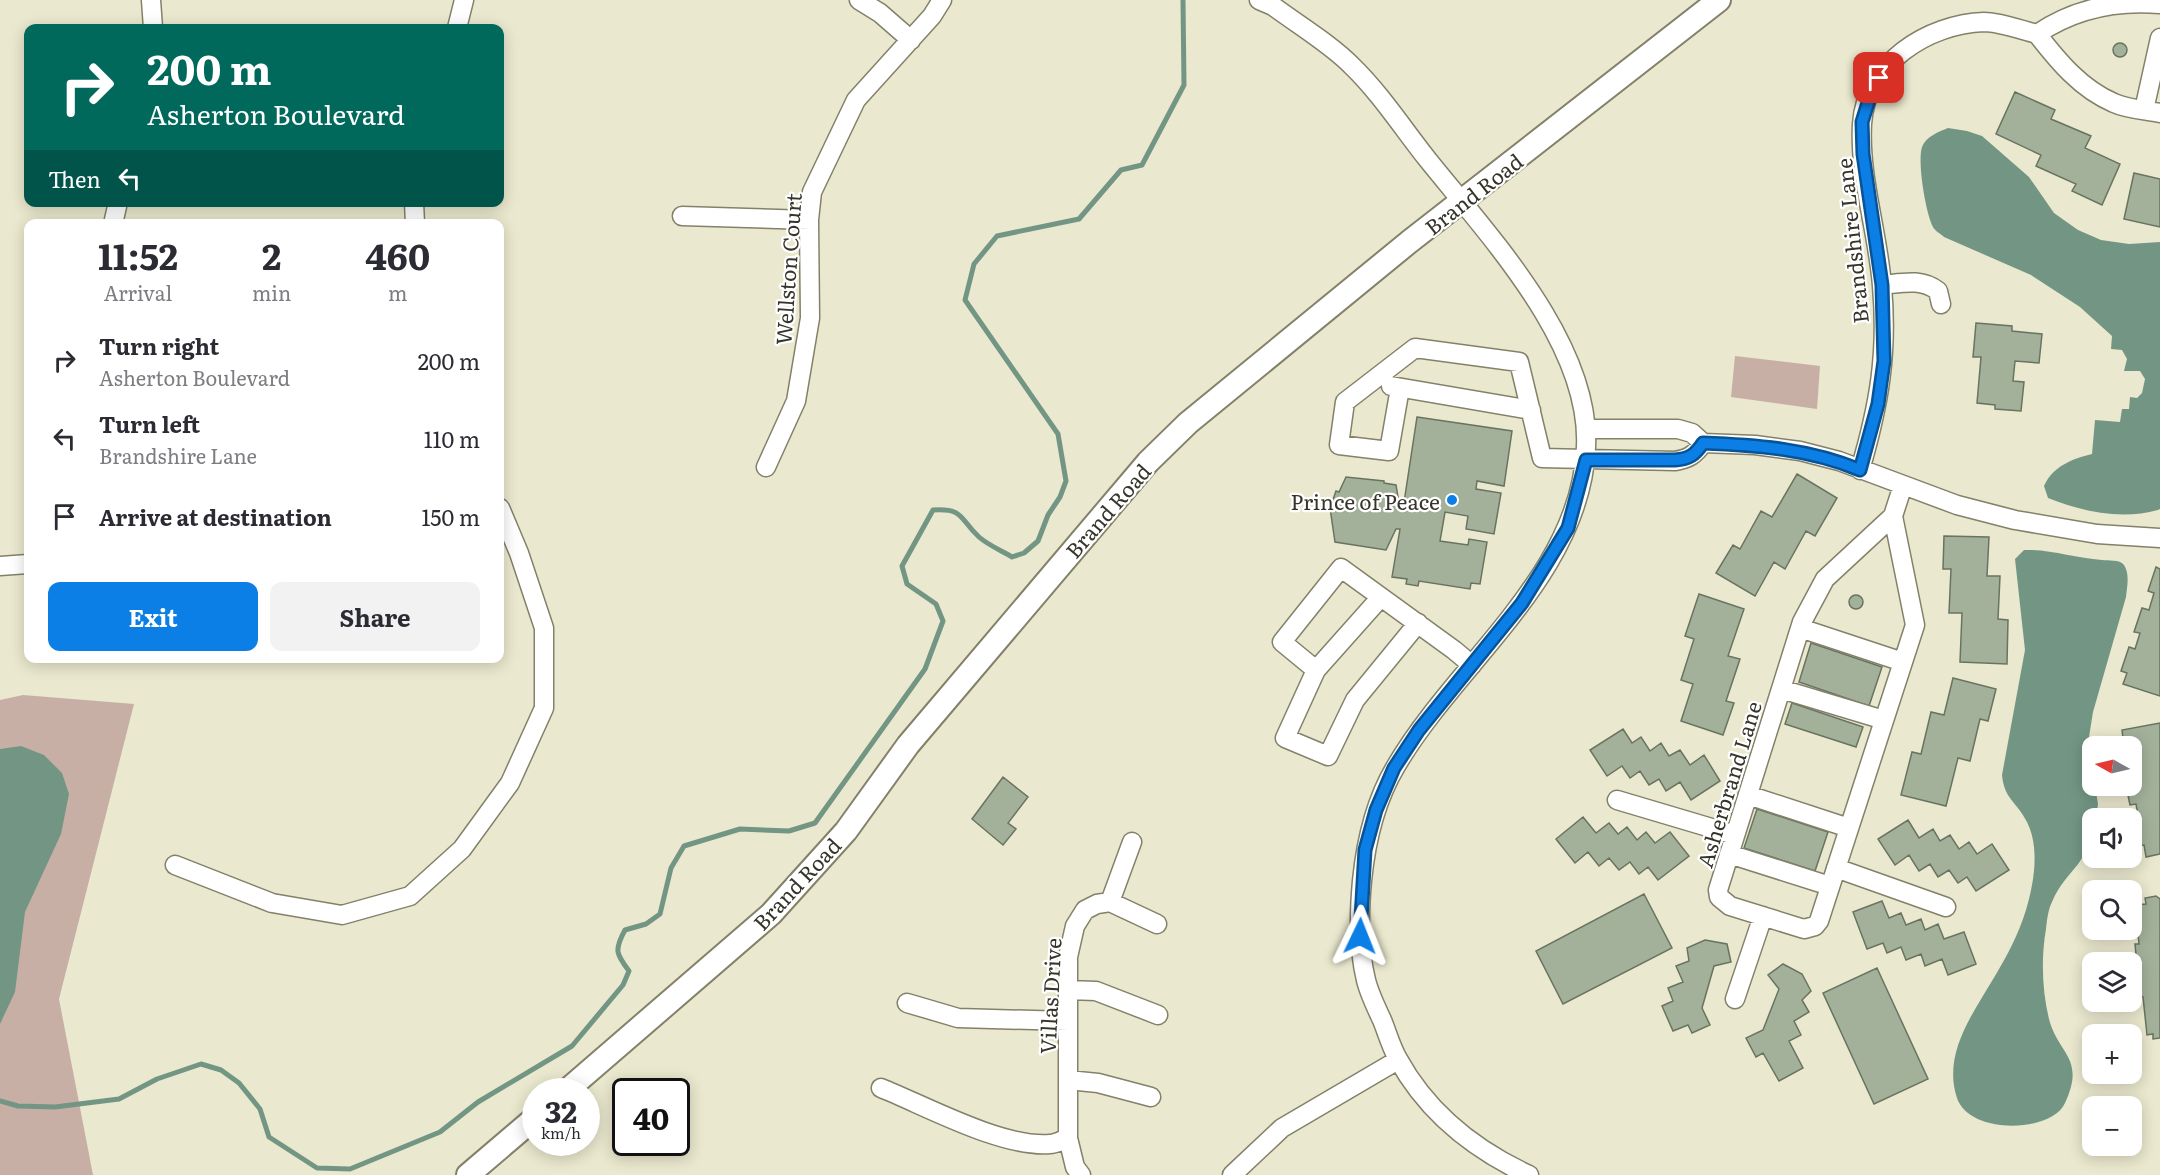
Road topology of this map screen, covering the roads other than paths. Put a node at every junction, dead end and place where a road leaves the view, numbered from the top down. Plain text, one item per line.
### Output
1 (151, 0) edge
2 (464, 0) edge
3 (859, 0) edge
4 (942, 0) edge
5 (1259, 0) edge
6 (1719, 0) edge
7 (2160, 4) edge
8 (153, 24) edge
9 (458, 24) edge
10 (2037, 34) junction
11 (2160, 38) edge
12 (911, 40) junction
13 (2152, 111) edge
14 (1462, 202) junction
15 (682, 216) dead end
16 (808, 220) junction
17 (1882, 285) junction
18 (1941, 304) dead end
19 (1371, 382) junction
20 (1400, 388) junction
21 (1531, 410) junction
22 (1586, 429) junction
23 (1703, 443) junction
24 (1586, 460) junction
25 (766, 467) dead end
26 (1860, 470) junction
27 (1903, 485) junction
28 (1893, 516) junction
29 (504, 532) edge
30 (2160, 538) edge
31 (24, 564) edge
32 (0, 566) edge
33 (1381, 597) junction
34 (1418, 623) junction
35 (1800, 628) junction
36 (1903, 662) junction
37 (1472, 665) junction
38 (1316, 670) junction
39 (1781, 689) junction
40 (1884, 720) junction
41 (1748, 795) junction
42 (1617, 800) dead end
43 (1849, 828) junction
44 (1735, 835) junction
45 (1132, 842) dead end
46 (1729, 854) junction
47 (175, 865) dead end
48 (1836, 868) junction
49 (1830, 886) junction
50 (1110, 902) junction
51 (1946, 907) dead end
52 (1763, 916) junction
53 (1157, 924) dead end
54 (1068, 990) junction
55 (1735, 999) dead end
56 (907, 1003) dead end
57 (1158, 1015) dead end
58 (1068, 1021) junction
59 (1398, 1059) junction
60 (581, 1078) edge
61 (1068, 1080) junction
62 (881, 1088) dead end
63 (1151, 1097) dead end
64 (522, 1129) edge
65 (1068, 1138) junction
66 (468, 1175) edge
67 (1081, 1175) edge
68 (1232, 1175) edge
69 (1529, 1175) edge

1 - 8 street
2 - 9 street
3 - 12 street
4 - 12 street, Wellston Court
5 - 14 street
6 - 14 main road, Brand Road
7 - 10 street
10 - 13 street
10 - 17 street, Brandshire Lane
11 - 13 street
12 - 16 street, Wellston Court
14 - 22 street
14 - 60 main road, Brand Road
15 - 16 street
16 - 25 street, Wellston Court
17 - 18 street
17 - 26 street, Brandshire Lane
19 - 20 street
19 - 20 street
19 - 21 street
20 - 21 street
21 - 24 street
22 - 23 street
22 - 24 street
23 - 24 street
23 - 26 street
24 - 37 street
26 - 27 street
27 - 28 street, Asherbrand Lane
27 - 30 street
28 - 35 street, Asherbrand Lane
28 - 36 street, Asherbrand Lane
29 - 47 street
31 - 32 street
33 - 34 street
33 - 38 street
33 - 38 street
34 - 37 street
34 - 38 street
35 - 36 street
35 - 39 street, Asherbrand Lane
36 - 40 street, Asherbrand Lane
37 - 59 street
39 - 40 street
39 - 41 street, Asherbrand Lane
40 - 43 street, Asherbrand Lane
41 - 43 street
41 - 44 street, Asherbrand Lane
42 - 44 street
43 - 48 street, Asherbrand Lane
44 - 46 street, Asherbrand Lane
45 - 50 street
46 - 49 street
46 - 52 street, Asherbrand Lane
48 - 49 street, Asherbrand Lane
48 - 51 street
49 - 52 street, Asherbrand Lane
50 - 53 street
50 - 54 street, Villas Drive
52 - 55 street
54 - 57 street
54 - 58 street, Villas Drive
56 - 58 street
58 - 61 street, Villas Drive
59 - 68 street
59 - 69 street
61 - 63 street
61 - 65 street, Villas Drive
62 - 65 street
64 - 66 main road
65 - 67 street, Villas Drive

